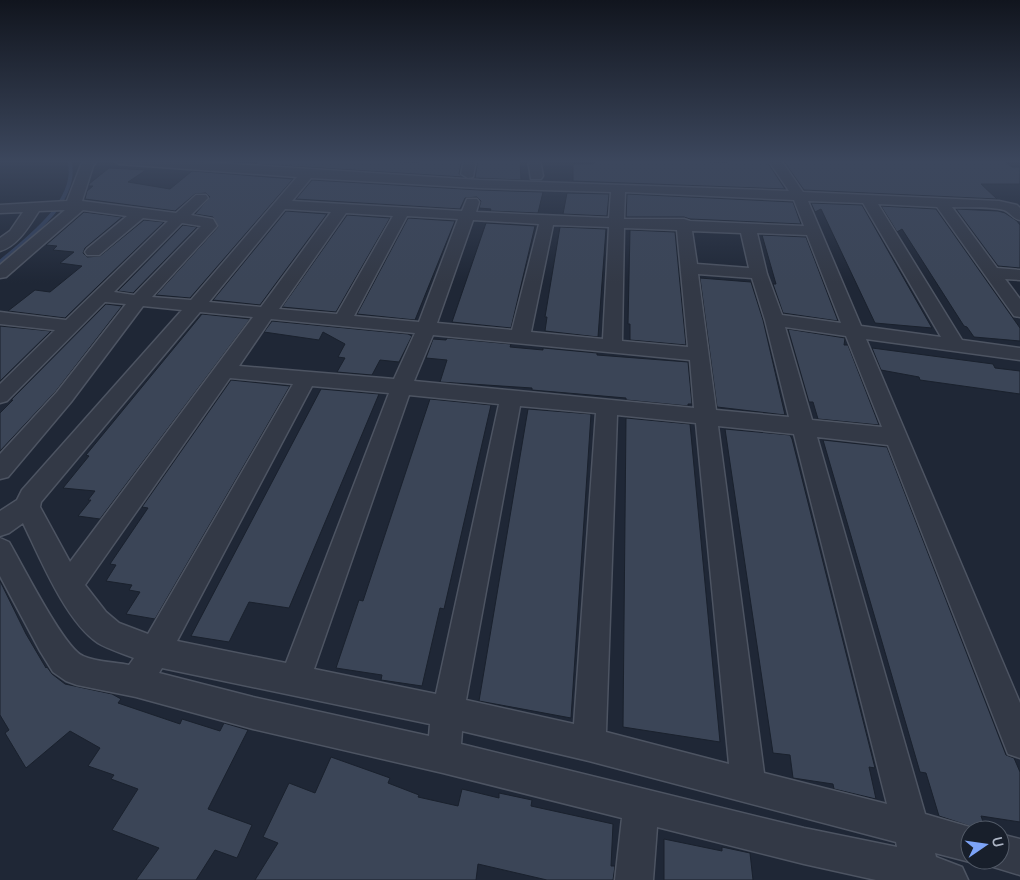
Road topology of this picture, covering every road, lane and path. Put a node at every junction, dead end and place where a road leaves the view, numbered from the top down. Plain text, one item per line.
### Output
1 (75, 201) edge
2 (198, 201) edge
3 (284, 201) edge
4 (469, 201) edge
5 (617, 201) edge
6 (800, 201) edge
7 (869, 201) edge
8 (918, 201) edge
9 (941, 202) junction
10 (282, 204) junction
11 (74, 205) junction
12 (36, 208) junction
13 (342, 208) junction
14 (0, 209) edge
15 (403, 211) junction
16 (138, 214) junction
17 (468, 215) junction
18 (1020, 216) edge
19 (179, 218) junction
20 (547, 220) junction
21 (616, 223) junction
22 (684, 224) junction
23 (748, 228) junction
24 (813, 231) junction
25 (0, 246) edge
26 (93, 252) dead end
27 (689, 268) junction
28 (0, 273) edge
29 (991, 273) junction
30 (758, 274) junction
31 (1020, 275) edge
32 (102, 296) junction
33 (138, 300) junction
34 (196, 306) junction
35 (1020, 312) edge
36 (266, 313) junction
37 (0, 318) edge
38 (343, 320) junction
39 (774, 320) junction
40 (72, 326) junction
41 (426, 328) junction
42 (854, 331) junction
43 (520, 338) junction
44 (956, 346) junction
45 (612, 347) junction
46 (698, 354) junction
47 (1020, 354) edge
48 (223, 371) junction
49 (306, 379) junction
50 (400, 388) junction
51 (0, 396) edge
52 (511, 398) junction
53 (607, 406) junction
54 (706, 416) junction
55 (802, 427) junction
56 (896, 437) junction
57 (0, 470) edge
58 (27, 507) junction
59 (0, 525) edge
60 (0, 550) edge
61 (68, 586) junction
62 (155, 652) junction
63 (296, 680) junction
64 (136, 682) junction
65 (448, 712) junction
66 (1020, 742) edge
67 (589, 744) junction
68 (443, 756) junction
69 (748, 784) junction
70 (641, 805) junction
71 (911, 828) junction
72 (960, 841) edge
73 (934, 875) edge
74 (634, 880) edge

1 - 11 street
2 - 19 street
3 - 10 street
4 - 17 street
5 - 21 street
6 - 24 street
7 - 44 street
8 - 9 street
9 - 18 street
9 - 29 street
10 - 13 street
10 - 34 street
11 - 12 street
11 - 16 street
11 - 28 street
12 - 14 street
12 - 25 street
13 - 15 street
13 - 36 street
15 - 17 street
15 - 38 street
16 - 19 street
16 - 26 street
17 - 20 street
17 - 41 street
19 - 32 street
19 - 33 street
20 - 21 street
20 - 43 street
21 - 22 street
21 - 45 street
22 - 23 street
22 - 27 street
23 - 24 street
23 - 30 street
24 - 42 street
27 - 30 street
27 - 46 street
29 - 31 street
29 - 35 street
30 - 39 street
32 - 33 street
32 - 40 street
33 - 34 street
33 - 57 street
34 - 36 street
34 - 58 street
36 - 38 street
36 - 48 street
37 - 40 street
38 - 41 street
39 - 42 street
39 - 55 street
40 - 51 street
41 - 43 street
41 - 50 street
42 - 44 street
42 - 56 street
43 - 45 street
44 - 47 street
45 - 46 street
46 - 54 street
48 - 49 street
48 - 61 street
49 - 50 street
49 - 62 street
50 - 52 street
50 - 63 street
52 - 53 street
52 - 65 street
53 - 54 street
53 - 67 street
54 - 55 street
54 - 69 street
55 - 56 street
55 - 71 street
56 - 66 street
58 - 59 street
58 - 61 street
60 - 64 street
61 - 62 street
62 - 63 street
62 - 64 street
63 - 65 street
64 - 68 street
65 - 67 street
65 - 68 street
67 - 69 street
68 - 70 street
69 - 71 street
70 - 73 street
70 - 74 street
71 - 72 street
71 - 73 street

